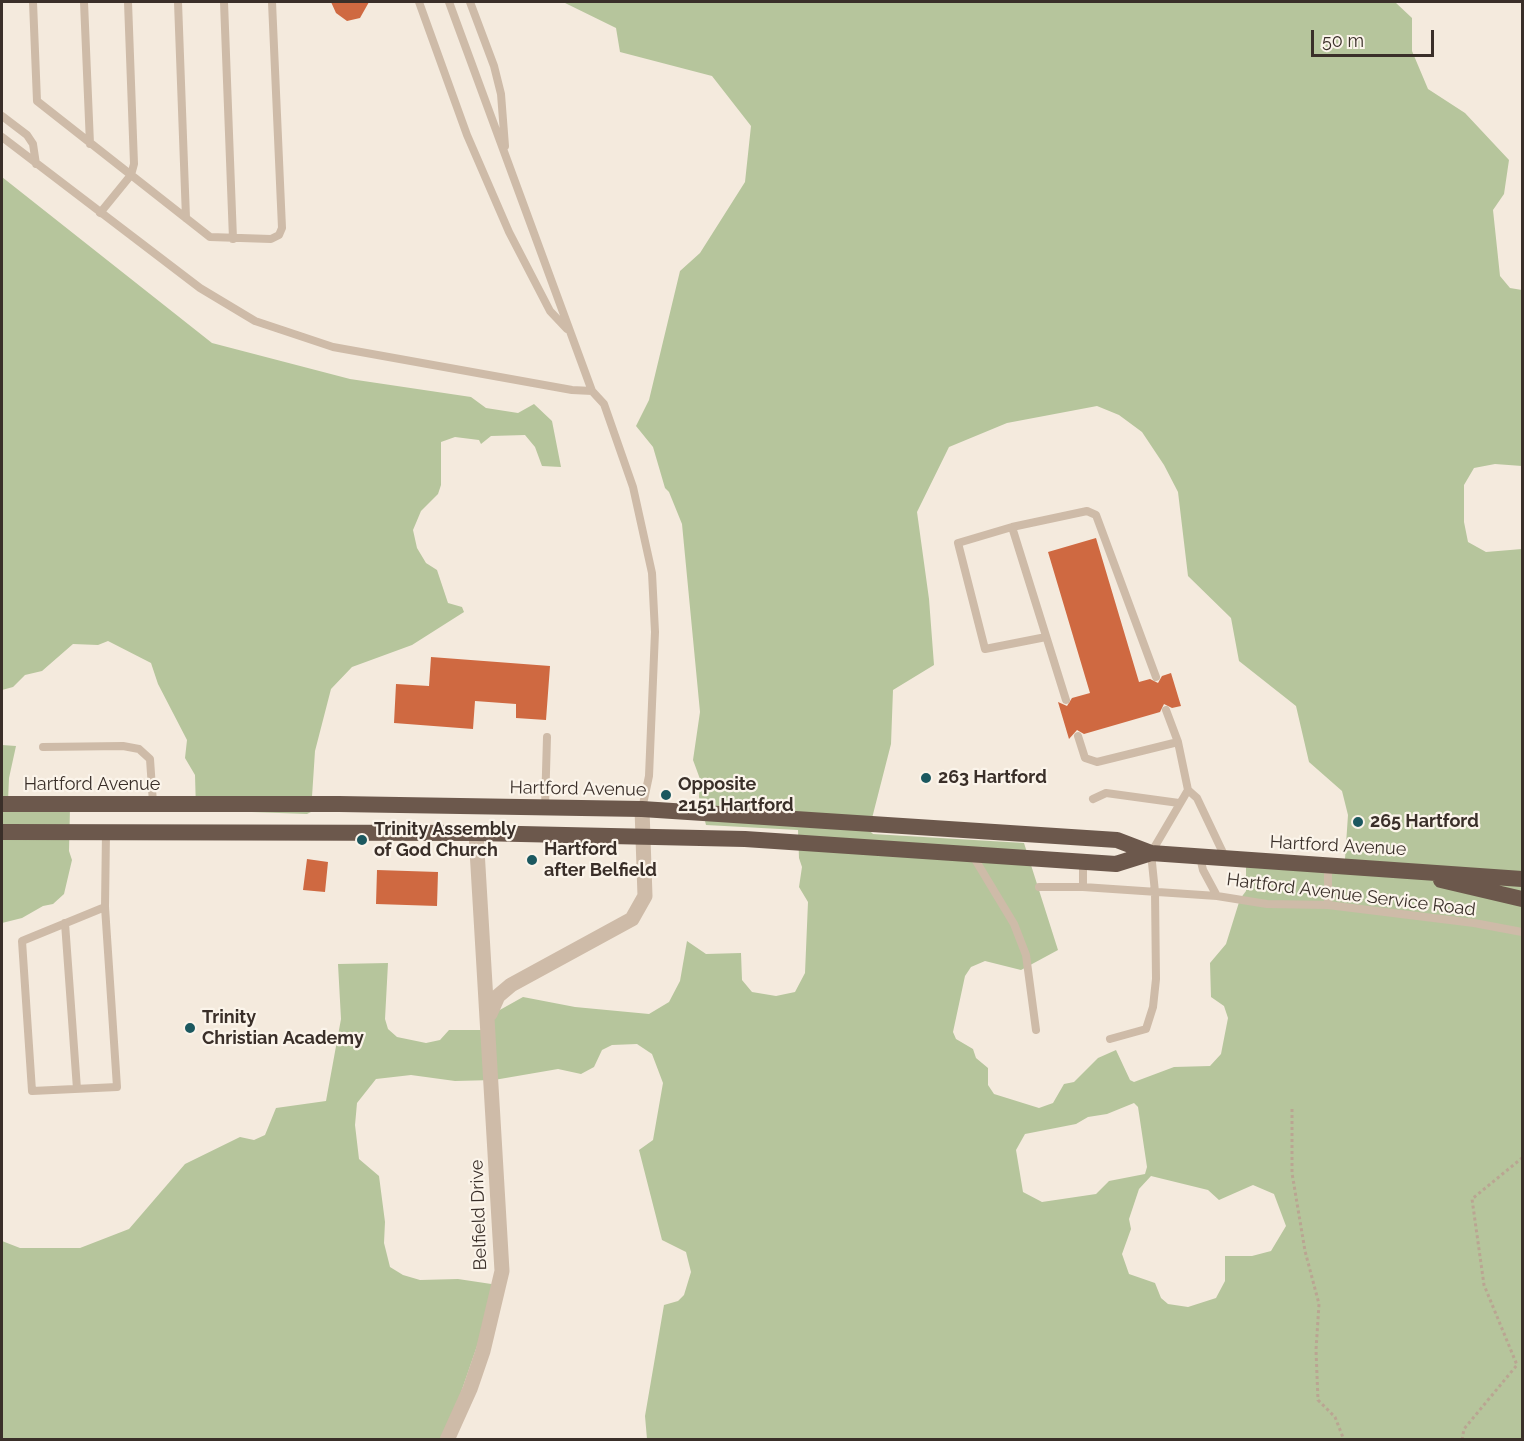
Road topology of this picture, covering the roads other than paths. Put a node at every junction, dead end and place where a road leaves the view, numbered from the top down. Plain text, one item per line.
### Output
1 (33, 2) edge
2 (84, 2) edge
3 (128, 2) edge
4 (178, 2) edge
5 (224, 2) edge
6 (272, 2) edge
7 (419, 2) edge
8 (449, 2) edge
9 (470, 2) edge
10 (2, 116) edge
11 (2, 137) edge
12 (90, 144) junction
13 (506, 156) junction
14 (36, 164) junction
15 (131, 175) junction
16 (100, 213) junction
17 (186, 218) junction
18 (233, 239) junction
19 (568, 330) junction
20 (592, 391) junction
21 (1012, 527) junction
22 (1046, 637) junction
23 (1156, 677) dead end
24 (1066, 700) dead end
25 (1166, 710) dead end
26 (1078, 736) dead end
27 (547, 737) dead end
28 (1178, 742) junction
29 (43, 747) dead end
30 (1188, 790) junction
31 (1093, 799) dead end
32 (1179, 803) junction
33 (2, 804) edge
34 (153, 805) junction
35 (545, 807) junction
36 (642, 809) junction
37 (2, 832) edge
38 (106, 832) junction
39 (476, 832) junction
40 (643, 837) junction
41 (1151, 853) junction
42 (973, 856) junction
43 (1200, 857) junction
44 (1226, 859) junction
45 (1083, 862) junction
46 (1328, 865) junction
47 (1390, 869) junction
48 (1522, 879) edge
49 (1039, 887) dead end
50 (1083, 887) junction
51 (1155, 892) junction
52 (1217, 896) junction
53 (1522, 899) edge
54 (1328, 905) junction
55 (105, 907) junction
56 (65, 923) junction
57 (1522, 932) edge
58 (489, 1017) junction
59 (1036, 1030) dead end
60 (1110, 1039) dead end
61 (76, 1089) junction
62 (447, 1440) edge

1 - 12 lane
2 - 12 lane
3 - 15 lane
4 - 17 lane
5 - 18 lane
6 - 18 lane
7 - 19 lane
8 - 13 lane
9 - 13 lane
10 - 14 lane
11 - 14 lane
12 - 15 lane
13 - 19 lane
14 - 16 lane
15 - 16 lane
15 - 17 lane
16 - 20 lane
17 - 18 lane
19 - 20 lane
20 - 36 lane
21 - 22 lane
21 - 22 lane
21 - 23 lane
22 - 24 lane
25 - 28 lane
26 - 28 lane
27 - 35 lane
28 - 30 lane
29 - 34 lane
30 - 32 lane
30 - 44 lane
31 - 32 lane
32 - 41 lane
33 - 34 highway, Hartford Avenue
34 - 35 highway, Hartford Avenue
35 - 36 highway, Hartford Avenue
36 - 40 street
36 - 41 highway, Hartford Avenue
37 - 38 highway, Hartford Avenue
38 - 39 highway, Hartford Avenue
38 - 55 lane
39 - 40 highway, Hartford Avenue
39 - 58 street, Belfield Drive
40 - 42 highway, Hartford Avenue
40 - 58 street
41 - 43 highway, Hartford Avenue
41 - 45 highway, Hartford Avenue
41 - 51 lane
42 - 45 highway, Hartford Avenue
42 - 59 lane
43 - 44 highway, Hartford Avenue
43 - 52 lane, Hartford Avenue Service Road
44 - 46 highway, Hartford Avenue
45 - 50 lane
46 - 47 highway, Hartford Avenue
46 - 54 lane
47 - 48 highway, Hartford Avenue
47 - 53 highway
49 - 50 lane
50 - 51 lane
51 - 52 lane
51 - 60 lane
52 - 54 lane, Hartford Avenue Service Road
54 - 57 lane, Hartford Avenue Service Road
55 - 56 lane
55 - 61 lane
56 - 61 lane
56 - 61 lane
58 - 62 street, Belfield Drive

